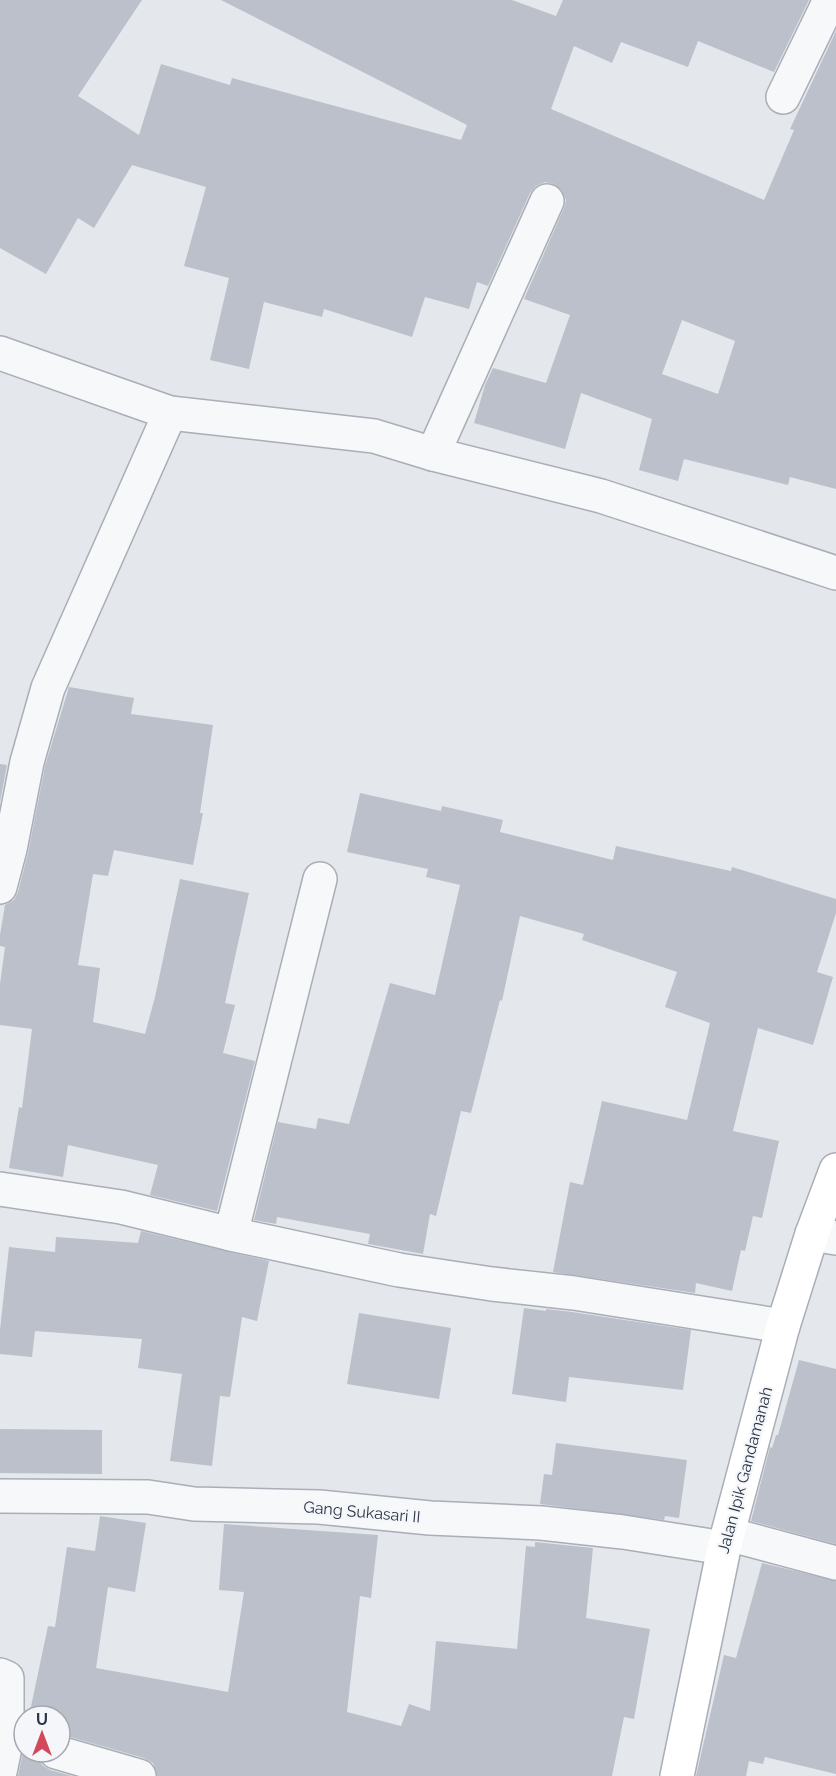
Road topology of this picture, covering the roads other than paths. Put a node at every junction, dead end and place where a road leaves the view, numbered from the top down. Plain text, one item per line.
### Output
1 (830, 0) edge
2 (783, 97) dead end
3 (547, 201) dead end
4 (0, 353) edge
5 (170, 413) junction
6 (433, 454) junction
7 (836, 573) edge
8 (13, 761) edge
9 (320, 879) dead end
10 (0, 887) edge
11 (836, 1170) edge
12 (0, 1189) edge
13 (231, 1234) junction
14 (824, 1236) edge
15 (783, 1326) junction
16 (0, 1496) edge
17 (726, 1541) junction
18 (836, 1563) edge
19 (0, 1675) edge
20 (12, 1717) edge
21 (12, 1746) edge
22 (72, 1757) edge
23 (0, 1772) edge
24 (139, 1776) edge
25 (677, 1776) edge

1 - 2 street
3 - 6 street
4 - 5 street
5 - 6 street
5 - 8 street
6 - 7 street
8 - 10 street
9 - 13 street
11 - 14 street, Jalan Ipik Gandamanah
12 - 13 street
13 - 15 street
14 - 15 street, Jalan Ipik Gandamanah
15 - 17 street, Jalan Ipik Gandamanah
16 - 17 street, Gang Sukasari II
17 - 18 street, Gang Sukasari II
17 - 25 street, Jalan Ipik Gandamanah
19 - 20 street
21 - 23 street
22 - 24 street

